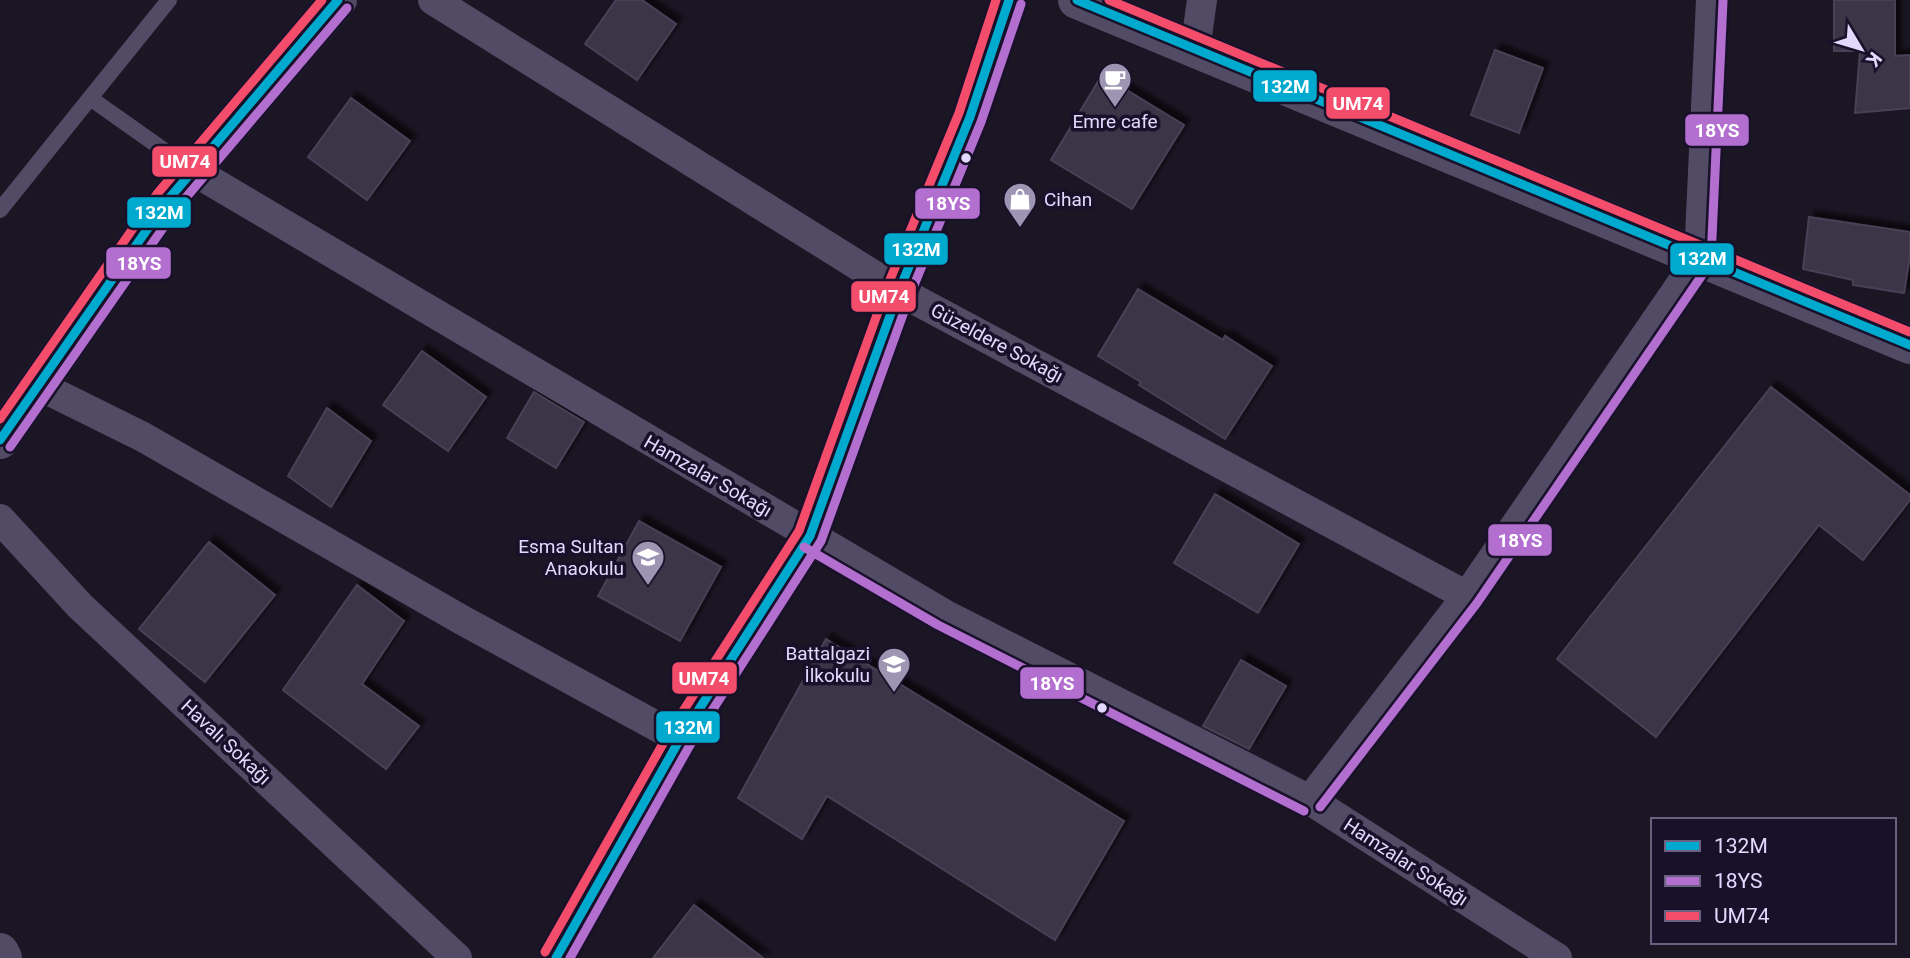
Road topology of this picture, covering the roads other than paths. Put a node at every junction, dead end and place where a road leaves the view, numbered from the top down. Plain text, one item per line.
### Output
1 (169, 0) edge
2 (338, 0) edge
3 (433, 0) edge
4 (1009, 0) edge
5 (1077, 0) edge
6 (1202, 0) edge
7 (1711, 0) edge
8 (1195, 50) junction
9 (90, 98) junction
10 (192, 170) junction
11 (0, 210) edge
12 (1699, 258) junction
13 (899, 291) junction
14 (1910, 345) edge
15 (38, 385) junction
16 (0, 440) edge
17 (0, 519) edge
18 (810, 536) junction
19 (1467, 596) junction
20 (680, 739) junction
21 (1310, 800) junction
22 (0, 952) edge
23 (1549, 956) edge
24 (3, 958) edge
25 (457, 958) edge
26 (556, 958) edge

1 - 9 lane
2 - 10 street
3 - 13 street, Güzeldere Sokağı
4 - 13 street
5 - 8 street
6 - 8 street
7 - 12 street
8 - 12 street
9 - 10 lane
9 - 11 lane
10 - 15 street
10 - 18 street, Hamzalar Sokağı
12 - 14 street
12 - 19 street
13 - 18 street
13 - 19 street, Güzeldere Sokağı
15 - 16 street
15 - 20 street
17 - 25 street, Havalı Sokağı
18 - 20 street
18 - 21 street, Hamzalar Sokağı
19 - 21 street
20 - 26 street
21 - 23 street, Hamzalar Sokağı
22 - 24 street

